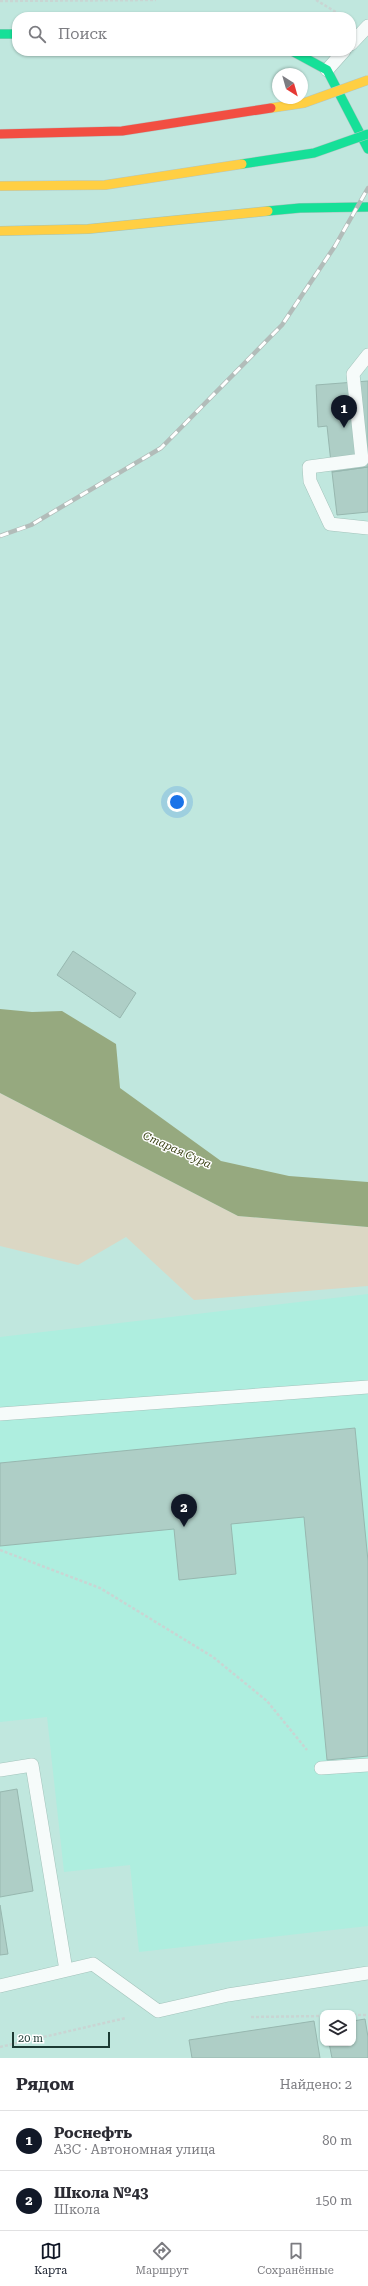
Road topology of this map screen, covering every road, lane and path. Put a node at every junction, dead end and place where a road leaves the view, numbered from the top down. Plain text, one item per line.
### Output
1 (156, 0) edge
2 (316, 0) edge
3 (0, 1) edge
4 (336, 12) edge
5 (368, 26) edge
6 (0, 34) edge
7 (12, 34) edge
8 (356, 39) edge
9 (301, 56) edge
10 (340, 56) edge
11 (327, 70) junction
12 (368, 80) edge
13 (0, 134) edge
14 (368, 134) edge
15 (368, 149) edge
16 (0, 186) edge
17 (368, 207) edge
18 (0, 231) edge
19 (368, 355) edge
20 (365, 460) edge
21 (368, 528) edge
22 (368, 1387) edge
23 (0, 1414) edge
24 (0, 1550) edge
25 (368, 1765) edge
26 (321, 1768) joint
27 (0, 1770) edge
28 (66, 1970) junction
29 (368, 1973) edge
30 (0, 1986) edge
31 (158, 2011) junction
32 (356, 2015) edge
33 (368, 2015) edge
34 (0, 2047) edge

1 - 3 path
2 - 4 path
5 - 8 lane
6 - 7 main road
9 - 11 main road
10 - 11 lane
11 - 15 main road
12 - 13 main road, bridge
14 - 16 main road, bridge
17 - 18 main road
19 - 20 lane
20 - 21 lane
22 - 23 lane
24 - 26 path
25 - 26 lane
27 - 28 lane
28 - 30 lane
28 - 31 lane
29 - 31 lane
31 - 34 path
32 - 33 path

